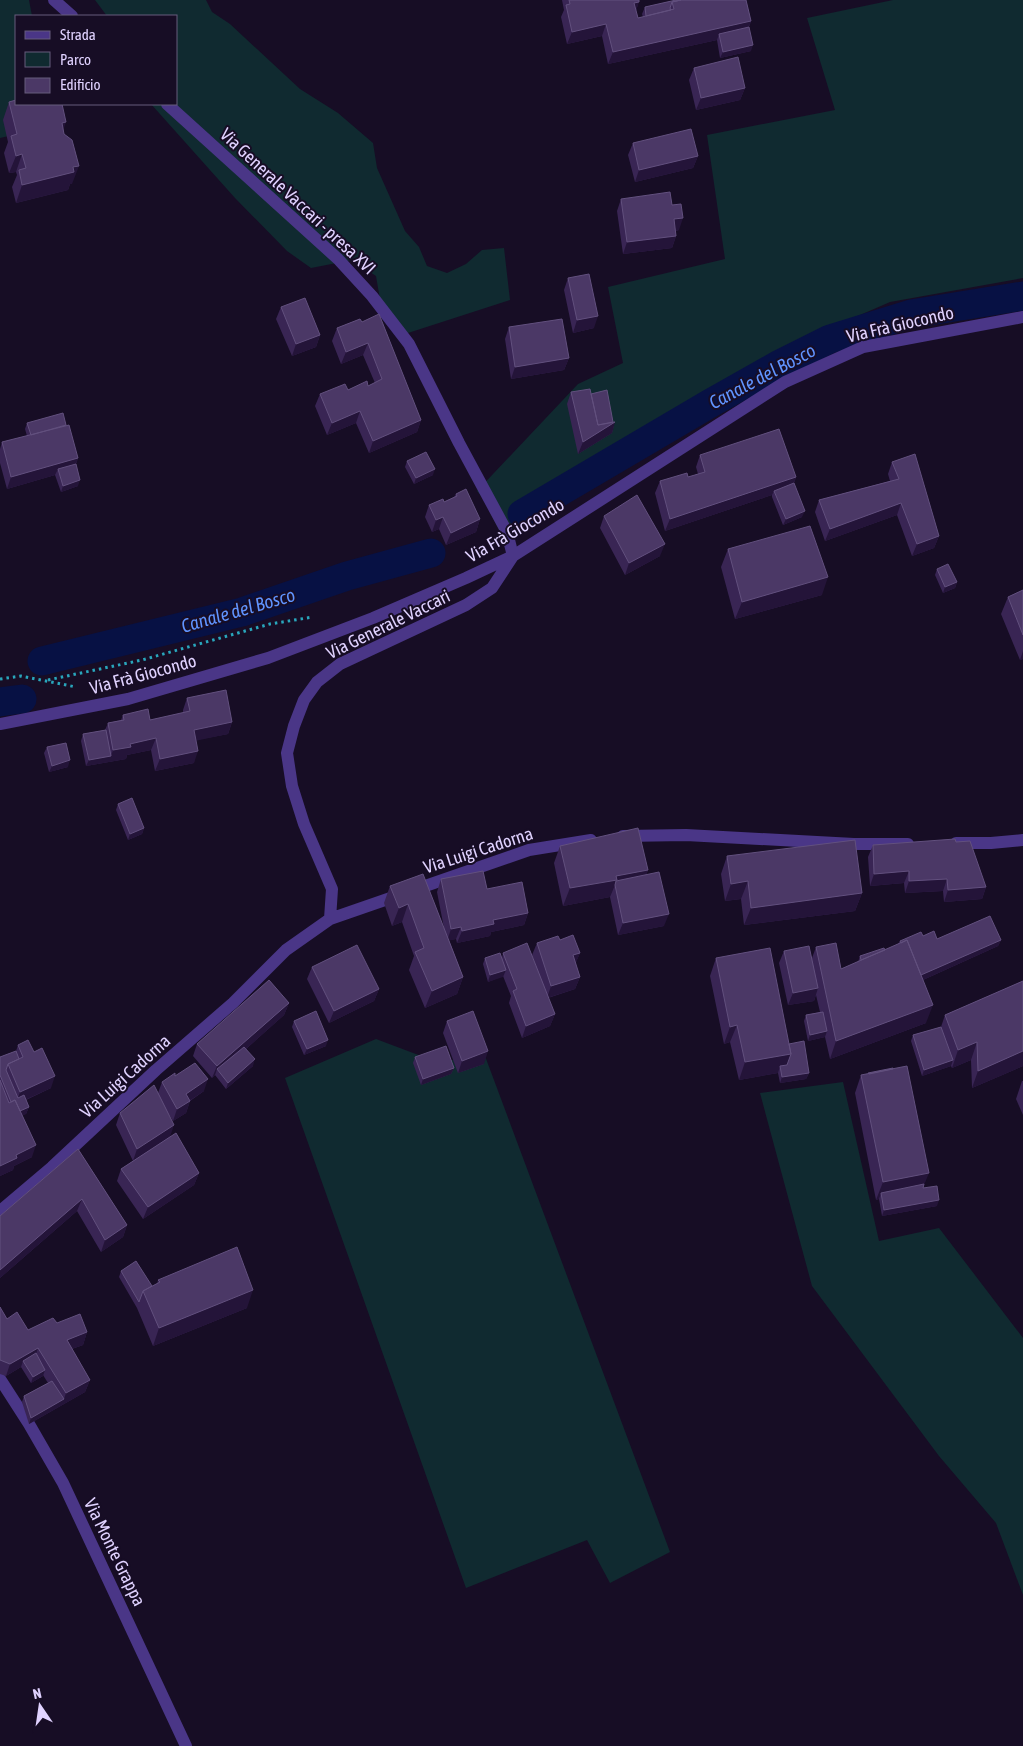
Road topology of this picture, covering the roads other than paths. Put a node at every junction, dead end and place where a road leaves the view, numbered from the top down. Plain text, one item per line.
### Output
1 (54, 0) edge
2 (71, 15) edge
3 (169, 105) edge
4 (1023, 317) edge
5 (513, 556) junction
6 (0, 724) edge
7 (1023, 840) edge
8 (922, 844) edge
9 (942, 844) edge
10 (330, 919) junction
11 (0, 1211) edge
12 (0, 1379) edge
13 (186, 1746) edge

1 - 2 street
3 - 5 street, Via Generale Vaccari - presa XVI
4 - 5 street, Via Frà Giocondo
5 - 6 street, Via Frà Giocondo
5 - 10 street, Via Generale Vaccari
7 - 9 street
8 - 10 street, Via Luigi Cadorna
10 - 11 street, Via Luigi Cadorna
12 - 13 street, Via Monte Grappa

